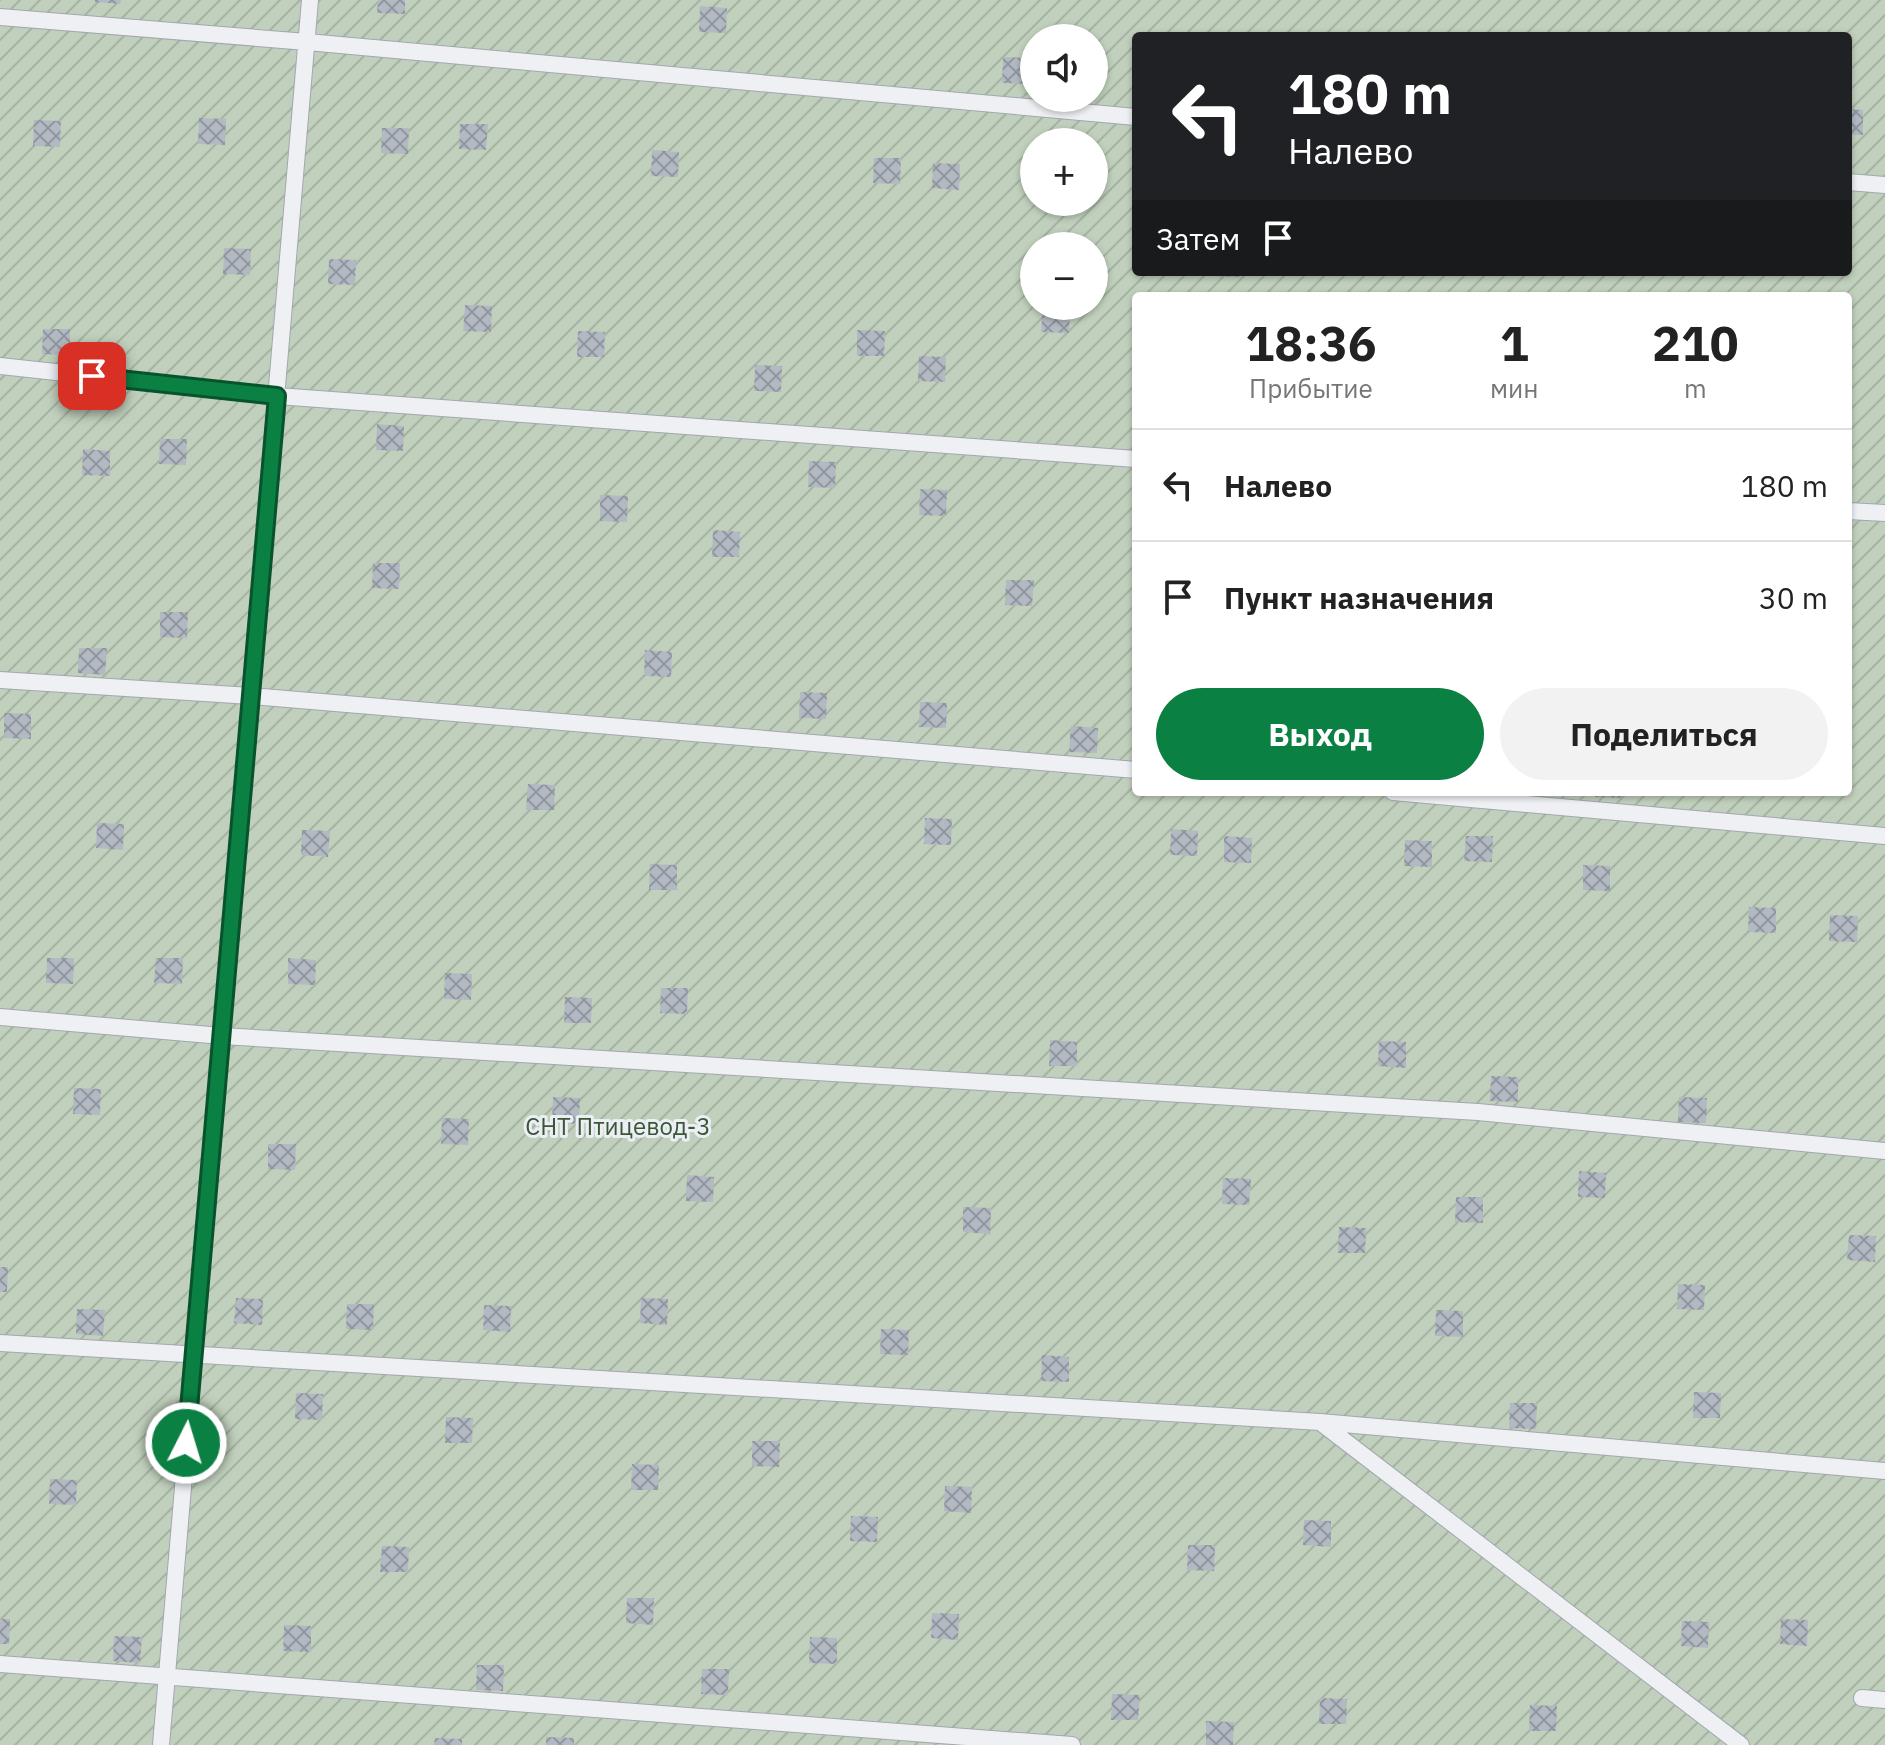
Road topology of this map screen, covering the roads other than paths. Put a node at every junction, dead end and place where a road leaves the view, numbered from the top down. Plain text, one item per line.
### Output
1 (310, 0) edge
2 (0, 17) edge
3 (307, 42) junction
4 (1132, 117) edge
5 (1852, 182) edge
6 (1885, 185) edge
7 (0, 366) edge
8 (277, 396) junction
9 (1132, 459) edge
10 (1852, 511) edge
11 (1885, 513) edge
12 (0, 680) edge
13 (251, 696) junction
14 (1132, 770) edge
15 (1438, 796) edge
16 (1885, 836) edge
17 (0, 1017) edge
18 (222, 1036) junction
19 (1885, 1151) edge
20 (0, 1343) edge
21 (193, 1355) junction
22 (1320, 1422) junction
23 (1885, 1471) edge
24 (0, 1664) edge
25 (167, 1676) junction
26 (1862, 1698) dead end
27 (1885, 1700) edge
28 (161, 1745) edge
29 (1072, 1745) edge
30 (1741, 1745) edge

1 - 3 lane
2 - 3 lane
3 - 4 lane
3 - 8 lane
5 - 6 lane
7 - 8 lane
8 - 9 lane
8 - 13 lane
10 - 11 lane
12 - 13 lane
13 - 14 lane
13 - 18 lane
15 - 16 lane
17 - 18 lane
18 - 19 lane
18 - 21 lane
20 - 21 lane
21 - 22 lane
21 - 25 lane
22 - 23 lane
22 - 30 lane
24 - 25 lane
25 - 28 lane
25 - 29 lane
26 - 27 lane

